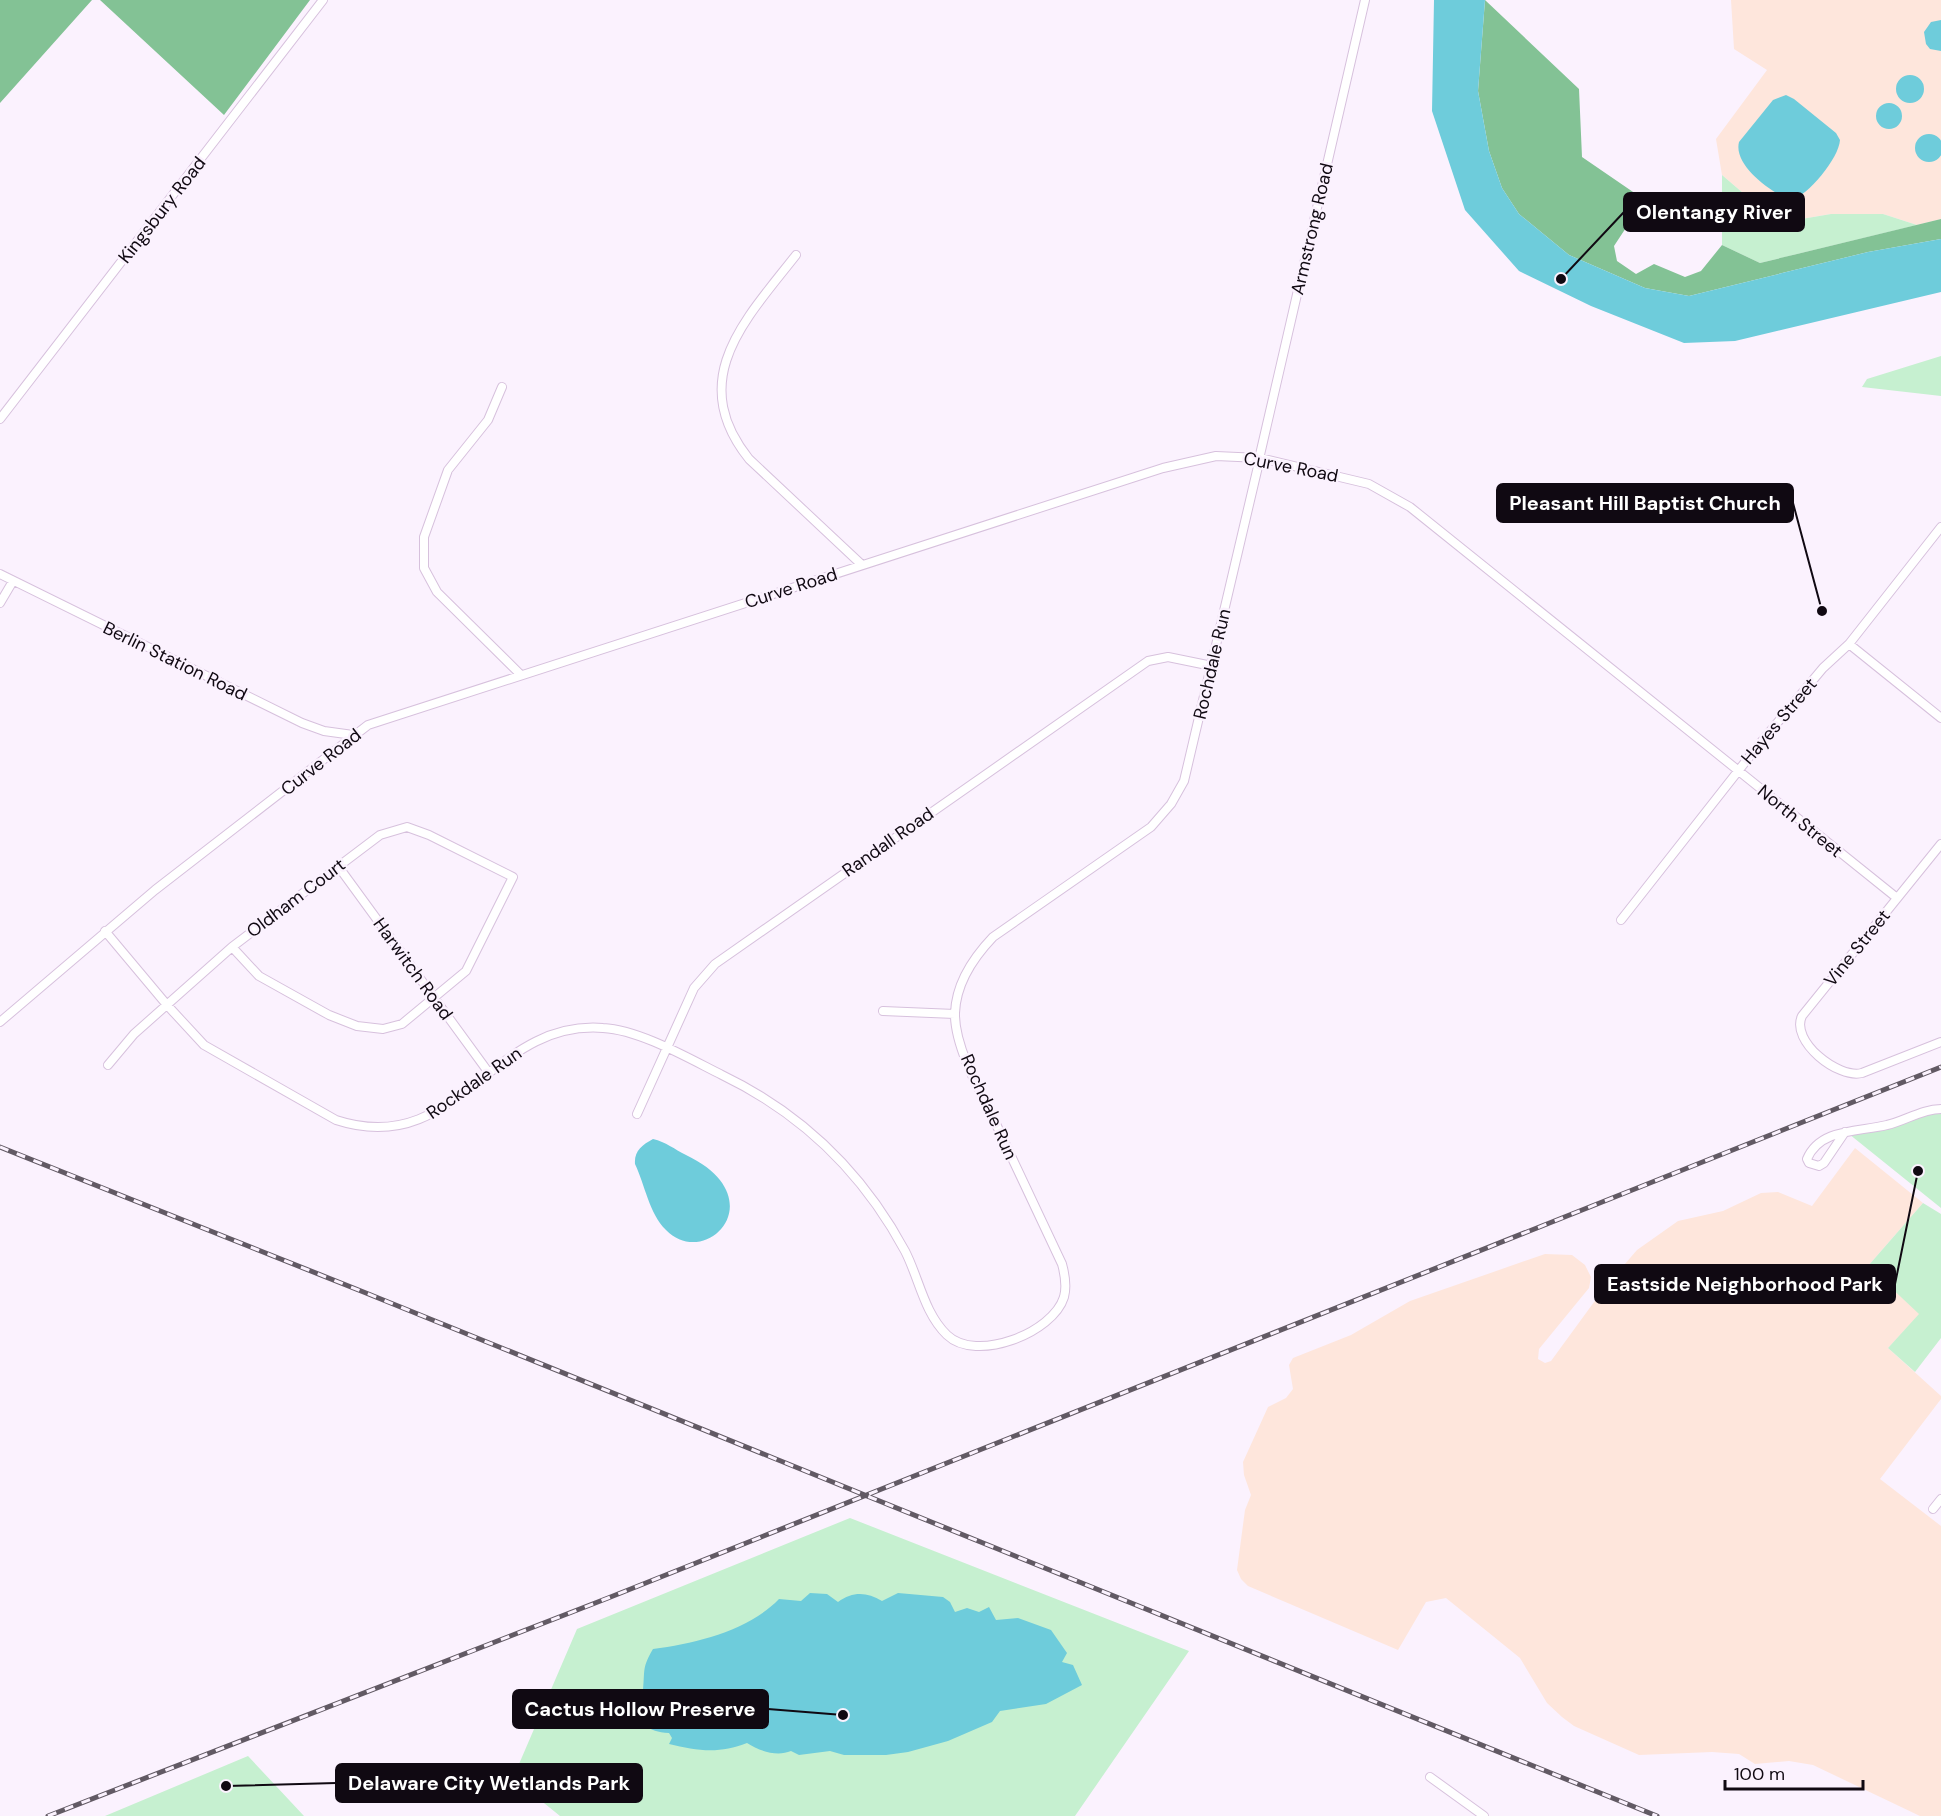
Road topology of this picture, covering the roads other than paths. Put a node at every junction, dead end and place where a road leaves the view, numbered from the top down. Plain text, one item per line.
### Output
1 (323, 0) edge
2 (1365, 0) edge
3 (796, 255) dead end
4 (502, 387) dead end
5 (0, 419) edge
6 (1260, 459) junction
7 (1941, 527) edge
8 (1938, 536) edge
9 (862, 565) junction
10 (0, 574) edge
11 (13, 581) junction
12 (0, 603) edge
13 (1849, 644) junction
14 (1212, 666) junction
15 (520, 674) junction
16 (1620, 675) joint
17 (1941, 718) edge
18 (353, 735) junction
19 (1739, 770) junction
20 (1941, 844) edge
21 (338, 866) junction
22 (1897, 898) junction
23 (1621, 920) dead end
24 (105, 931) junction
25 (232, 947) junction
26 (434, 998) junction
27 (166, 1005) junction
28 (883, 1011) dead end
29 (954, 1014) junction
30 (0, 1022) edge
31 (1941, 1042) edge
32 (666, 1049) junction
33 (108, 1065) dead end
34 (489, 1073) junction
35 (724, 1076) joint
36 (1941, 1109) edge
37 (637, 1113) dead end
38 (1845, 1132) junction
39 (1941, 1499) edge
40 (1933, 1509) dead end
41 (1430, 1777) dead end
42 (1484, 1816) edge

1 - 5 street, Kingsbury Road
2 - 6 street, Armstrong Road
3 - 9 street
4 - 15 street
6 - 9 street, Curve Road
6 - 14 street, Rochdale Run
6 - 16 street, Curve Road
7 - 8 street, Hayes Street
8 - 13 street, Hayes Street
9 - 15 street, Curve Road
10 - 11 street, Berlin Station Road
11 - 12 street
11 - 18 street, Berlin Station Road
13 - 17 street
13 - 19 street, Hayes Street
14 - 29 street, Rochdale Run
14 - 32 street, Randall Road
15 - 18 street, Curve Road
16 - 19 street, North Street
18 - 24 street, Curve Road
19 - 22 street, North Street
19 - 23 street, Hayes Street
20 - 22 street, Vine Street
21 - 25 street, Oldham Court
21 - 26 street, Harwitch Road
21 - 26 street, Oldham Court
22 - 31 street, Vine Street
24 - 27 street, Rockdale Run
24 - 30 street, Curve Road
25 - 26 street
25 - 27 street, Oldham Court
26 - 34 street, Harwitch Road
27 - 33 street, Oldham Court
27 - 34 street, Rockdale Run
28 - 29 street
29 - 35 street, Rochdale Run
32 - 34 street, Rockdale Run
32 - 35 street, Rockdale Run
32 - 37 street, Randall Road
36 - 38 street
38 - 38 street
39 - 40 street
41 - 42 street

